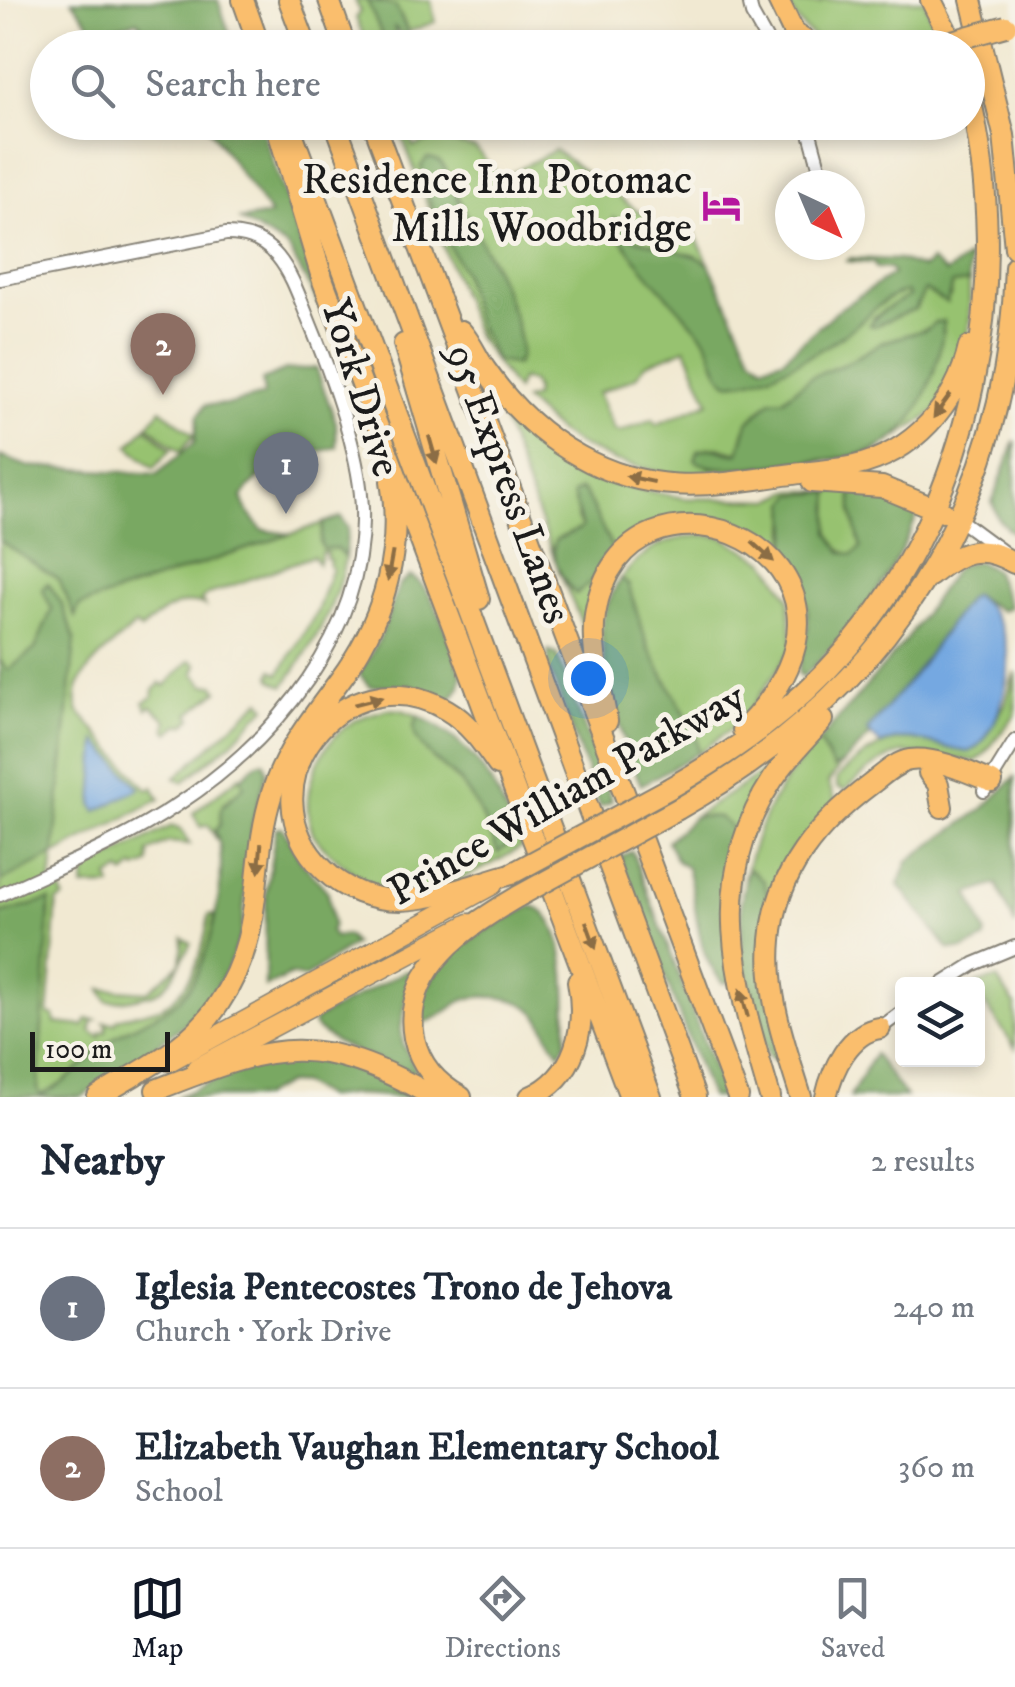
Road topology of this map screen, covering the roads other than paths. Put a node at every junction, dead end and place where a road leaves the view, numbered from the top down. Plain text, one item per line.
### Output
1 (239, 0) edge
2 (292, 0) edge
3 (328, 0) edge
4 (749, 0) edge
5 (778, 0) edge
6 (931, 0) edge
7 (942, 0) edge
8 (971, 0) edge
9 (1011, 25) edge
10 (247, 30) edge
11 (252, 30) edge
12 (302, 30) edge
13 (339, 30) edge
14 (761, 30) edge
15 (792, 30) edge
16 (947, 30) edge
17 (951, 30) edge
18 (978, 30) edge
19 (985, 32) edge
20 (985, 57) edge
21 (280, 140) edge
22 (295, 140) edge
23 (342, 140) edge
24 (380, 140) edge
25 (812, 140) edge
26 (977, 140) edge
27 (820, 170) edge
28 (371, 221) junction
29 (988, 247) junction
30 (1015, 248) edge
31 (1015, 267) edge
32 (0, 279) edge
33 (447, 315) junction
34 (370, 402) junction
35 (720, 485) junction
36 (933, 507) junction
37 (956, 518) junction
38 (1015, 563) edge
39 (924, 580) junction
40 (866, 661) junction
41 (1015, 740) edge
42 (614, 767) junction
43 (930, 773) junction
44 (883, 775) junction
45 (981, 784) junction
46 (670, 788) junction
47 (542, 802) junction
48 (942, 807) dead end
49 (530, 830) junction
50 (511, 874) junction
51 (0, 895) edge
52 (519, 896) junction
53 (567, 930) junction
54 (1011, 952) edge
55 (954, 977) edge
56 (895, 1017) edge
57 (880, 1028) junction
58 (150, 1093) edge
59 (101, 1097) edge
60 (434, 1097) edge
61 (462, 1097) edge
62 (530, 1097) edge
63 (630, 1097) edge
64 (651, 1097) edge
65 (696, 1097) edge
66 (738, 1097) edge
67 (770, 1097) edge
68 (801, 1097) edge
69 (826, 1097) edge
70 (836, 1097) edge

1 - 10 highway
1 - 11 highway
2 - 12 highway
3 - 13 highway
4 - 14 street
5 - 15 highway
6 - 16 highway
7 - 17 highway
8 - 18 highway
9 - 19 highway, bridge
20 - 30 highway
21 - 34 highway
22 - 47 highway
23 - 28 highway, 95 Express Lanes
24 - 33 highway
25 - 27 street
26 - 29 highway, Prince William Parkway
28 -> 47 highway
28 - 65 highway, 95 Express Lanes
29 -> 35 highway
29 - 36 highway, Prince William Parkway
31 - 37 highway, Prince William Parkway
32 - 51 street, York Drive
35 -> 33 highway
33 - 42 highway
34 - 49 highway
34 -> 59 highway
35 - 36 highway
36 - 37 highway
36 - 46 highway, Prince William Parkway
37 - 38 street
37 - 39 highway, Prince William Parkway
38 - 39 highway
39 - 40 highway, Prince William Parkway
40 - 52 highway, Prince William Parkway, bridge
67 -> 40 highway
41 - 45 street
42 -> 46 highway
42 - 66 highway
43 - 44 highway
43 - 45 highway
43 - 48 highway
44 - 45 highway
44 - 68 highway
46 - 50 highway, Prince William Parkway, bridge
47 -> 64 highway
50 -> 49 highway
49 - 53 highway
50 - 59 main road, Prince William Parkway
52 - 58 main road, Prince William Parkway
52 - 61 highway
53 - 62 highway
53 - 63 highway
54 - 55 street
56 - 57 street
57 - 69 highway
57 - 70 highway
58 - 60 highway

